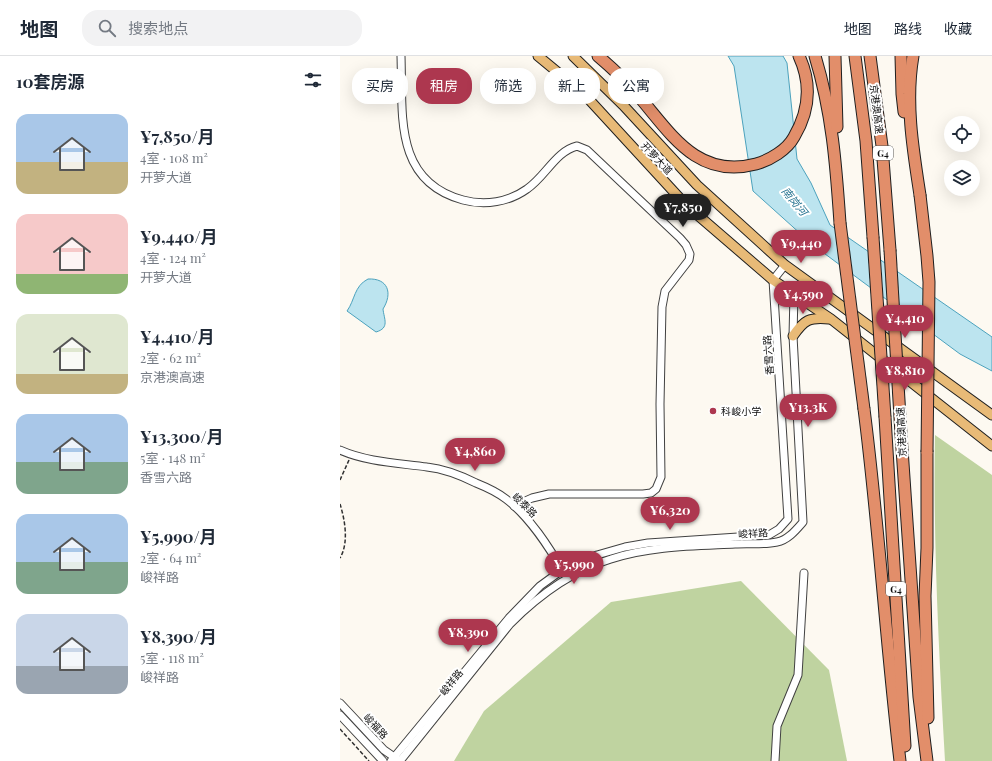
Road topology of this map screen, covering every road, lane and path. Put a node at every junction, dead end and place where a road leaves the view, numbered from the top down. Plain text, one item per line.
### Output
1 (401, 56) edge
2 (538, 56) edge
3 (573, 56) edge
4 (598, 56) edge
5 (800, 56) edge
6 (815, 56) edge
7 (835, 56) edge
8 (855, 56) edge
9 (870, 56) edge
10 (901, 56) edge
11 (913, 56) edge
12 (913, 154) junction
13 (836, 161) junction
14 (785, 265) junction
15 (773, 280) junction
16 (805, 280) junction
17 (794, 294) junction
18 (831, 319) junction
19 (793, 336) junction
20 (992, 415) edge
21 (992, 446) edge
22 (340, 450) edge
23 (351, 455) junction
24 (340, 480) edge
25 (340, 504) edge
26 (514, 506) junction
27 (788, 519) joint
28 (340, 558) edge
29 (562, 570) junction
30 (804, 573) dead end
31 (567, 578) junction
32 (340, 703) edge
33 (340, 715) edge
34 (340, 729) edge
35 (396, 760) edge
36 (927, 760) edge
37 (369, 761) edge
38 (383, 761) edge
39 (775, 761) edge
40 (900, 761) edge
41 (905, 761) edge

1 - 26 street
2 - 15 main road, 开萝大道
3 - 14 main road, 开萝大道
4 - 5 highway
6 - 13 highway
7 - 13 highway
8 - 41 highway, 京港澳高速 / G4, bridge
9 - 36 highway, 京港澳高速 / G4, bridge
10 - 12 highway
11 - 12 highway
12 - 36 highway, bridge
13 - 40 highway, bridge
14 - 15 street
14 - 16 main road, 开萝大道
15 - 17 main road, 开萝大道
15 - 27 street, 香雪六路
16 - 17 street
16 - 20 main road, 开萝大道
17 - 18 main road, 开萝大道
17 - 19 street
18 - 19 main road
18 - 21 main road, 开萝大道
19 - 31 street, 峻祥路
22 - 23 street, 峻泰路
23 - 24 path
23 - 26 street, 峻泰路
25 - 28 path
26 - 29 street, 峻泰路
27 - 29 street, 峻祥路
29 - 31 street, 峻泰路
29 - 35 street, 峻祥路
30 - 39 street
31 - 35 street, 峻祥路
32 - 35 street, 峻福路
33 - 38 street, 峻福路
34 - 37 path

